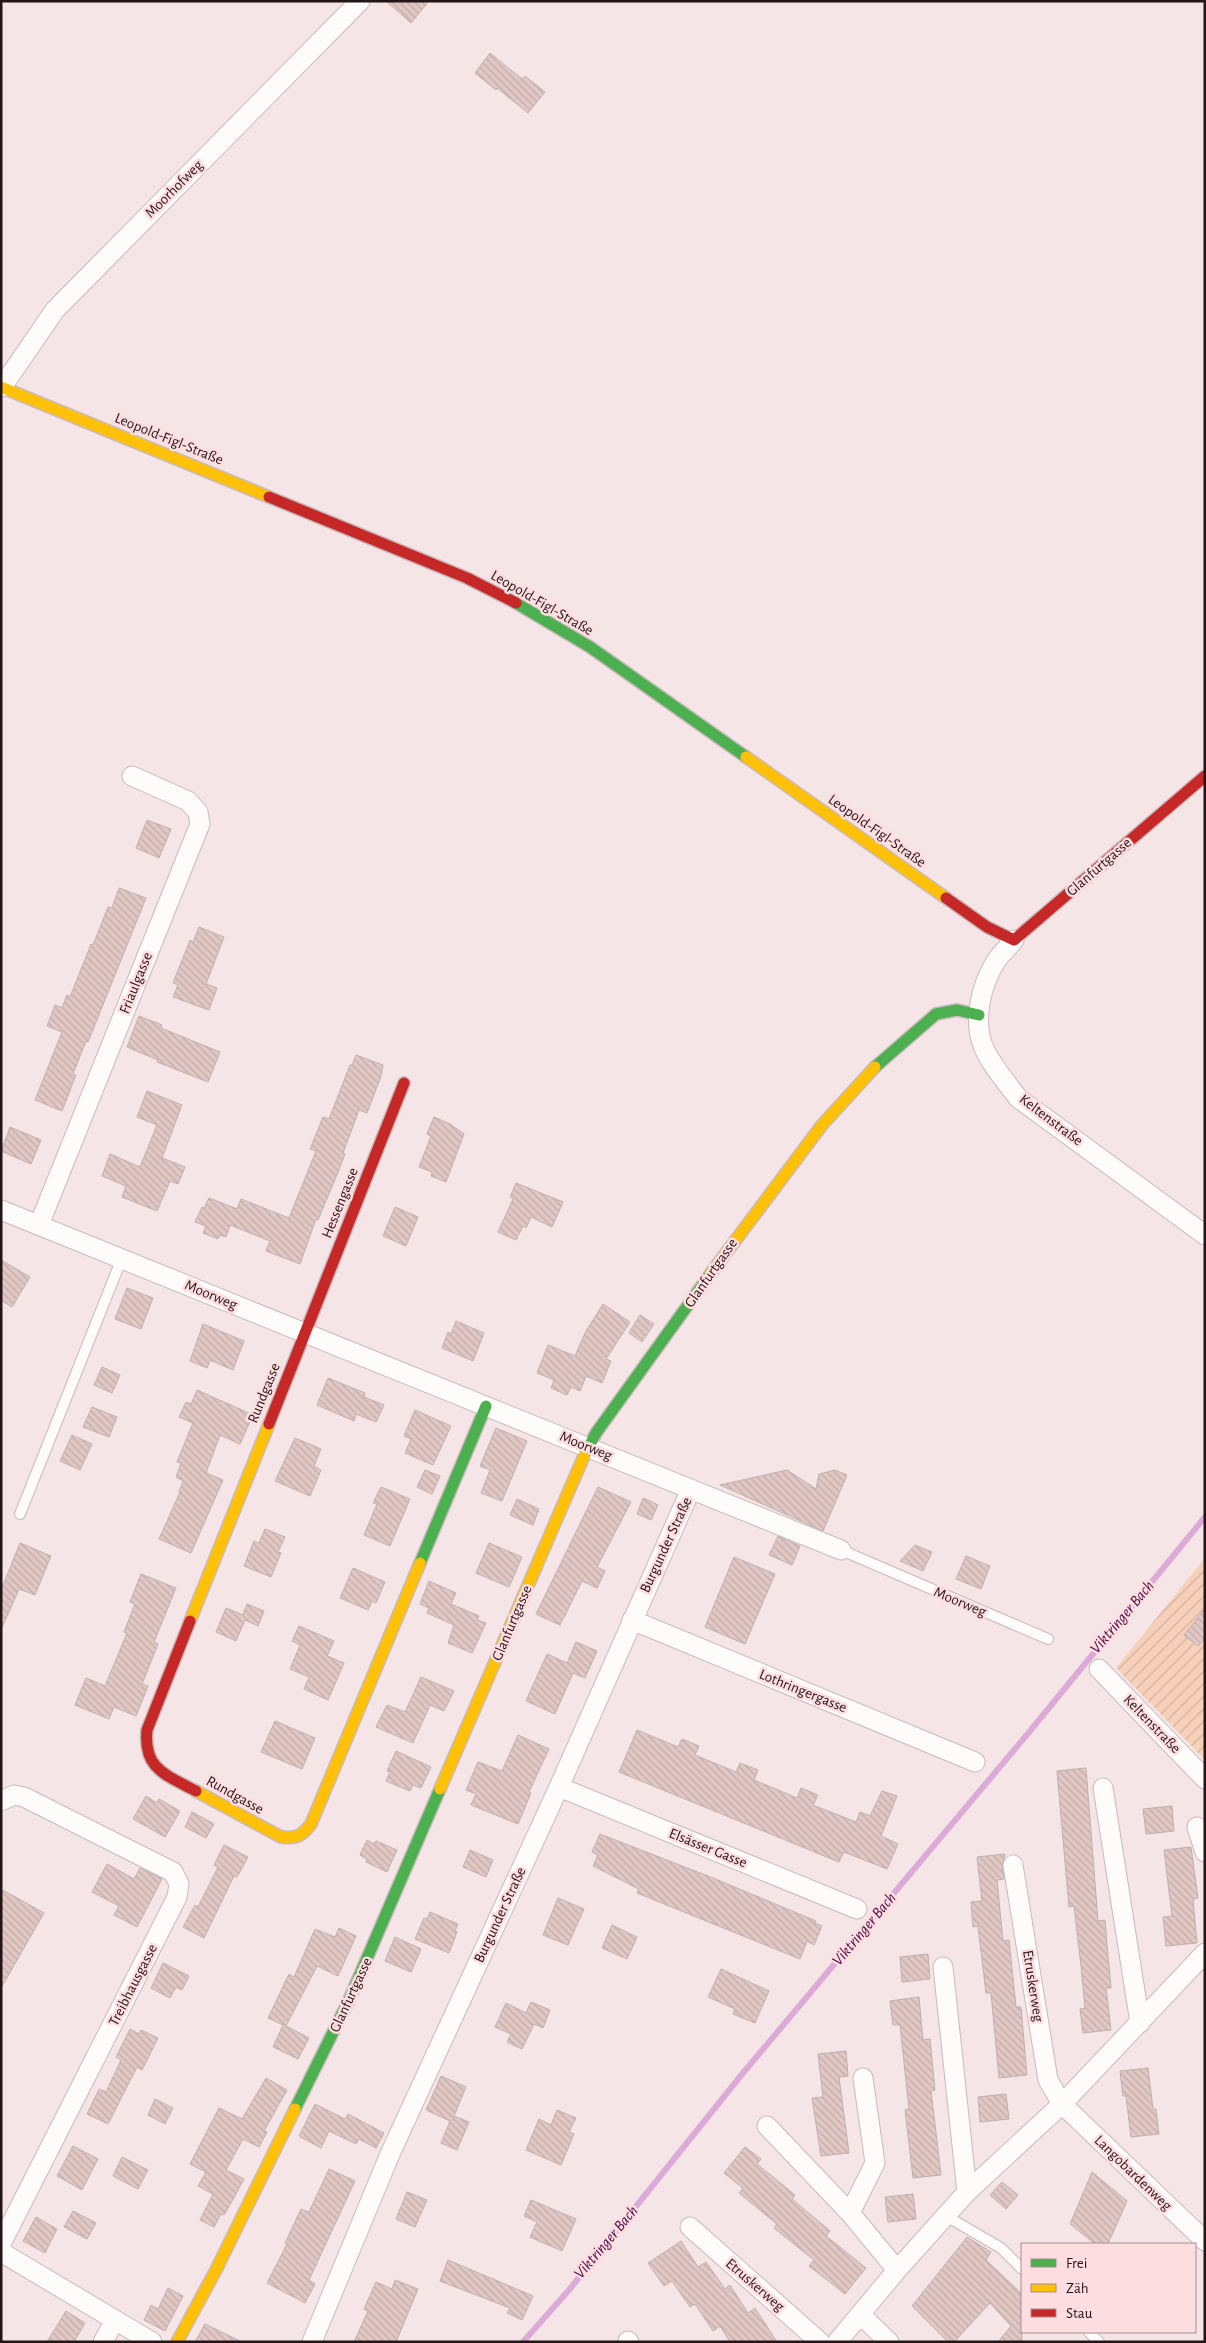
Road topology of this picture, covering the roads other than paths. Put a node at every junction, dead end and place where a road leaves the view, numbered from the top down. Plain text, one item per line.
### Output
1 (360, 1) edge
2 (2, 387) edge
3 (132, 776) dead end
4 (1205, 776) edge
5 (1014, 940) junction
6 (996, 960) joint
7 (978, 1015) junction
8 (404, 1083) dead end
9 (1, 1210) edge
10 (39, 1225) junction
11 (1205, 1235) edge
12 (122, 1258) junction
13 (304, 1334) junction
14 (486, 1406) junction
15 (588, 1447) junction
16 (691, 1489) junction
17 (20, 1514) dead end
18 (841, 1550) joint
19 (632, 1620) junction
20 (1048, 1640) dead end
21 (1099, 1669) dead end
22 (975, 1762) dead end
23 (1205, 1779) edge
24 (559, 1787) junction
25 (1103, 1788) dead end
26 (1, 1801) edge
27 (1197, 1827) dead end
28 (1205, 1852) edge
29 (1013, 1865) dead end
30 (857, 1910) dead end
31 (1205, 1953) edge
32 (943, 1967) dead end
33 (1140, 2023) junction
34 (863, 2078) dead end
35 (1062, 2104) junction
36 (767, 2126) dead end
37 (967, 2192) junction
38 (850, 2213) junction
39 (946, 2216) junction
40 (690, 2227) dead end
41 (1205, 2241) edge
42 (1, 2244) edge
43 (1, 2252) edge
44 (1021, 2267) edge
45 (897, 2270) junction
46 (860, 2314) junction
47 (115, 2320) junction
48 (1090, 2333) edge
49 (103, 2342) edge
50 (152, 2342) edge
51 (177, 2342) edge
52 (312, 2342) edge
53 (820, 2342) edge
54 (837, 2342) edge
55 (888, 2342) edge
56 (1099, 2342) edge

1 - 2 street, Moorhofweg
2 - 5 street, Leopold-Figl-Straße
3 - 10 street, Friaulgasse
4 - 5 street, Glanfurtgasse
5 - 6 street, Glanfurtgasse
6 - 7 street, Keltenstraße
7 - 11 street, Keltenstraße
7 - 15 street, Glanfurtgasse
8 - 13 street, Hessengasse
9 - 10 street, Moorweg
10 - 12 street, Moorweg
12 - 13 street, Moorweg
12 - 17 lane
13 - 14 street, Moorweg
13 - 14 street, Rundgasse
14 - 15 street, Moorweg
15 - 16 street, Moorweg
15 - 51 street, Glanfurtgasse
16 - 18 street, Moorweg
16 - 19 street, Burgunder Straße
18 - 20 lane, Moorweg
19 - 22 street, Lothringergasse
19 - 24 street, Burgunder Straße
21 - 23 street, Keltenstraße
24 - 30 street, Elsässer Gasse
24 - 52 street, Burgunder Straße
25 - 33 street
26 - 42 street, Treibhausgasse
27 - 28 street
29 - 35 street, Etruskerweg
31 - 33 street
32 - 37 street
33 - 35 street
34 - 38 street
35 - 37 street
35 - 41 street, Langobardenweg
36 - 38 street
37 - 39 street
38 - 45 street
39 - 44 lane
39 - 45 street
40 - 53 street, Etruskerweg
43 - 47 street
45 - 46 street
46 - 54 street
46 - 55 street
47 - 49 street
47 - 50 street
48 - 56 lane

